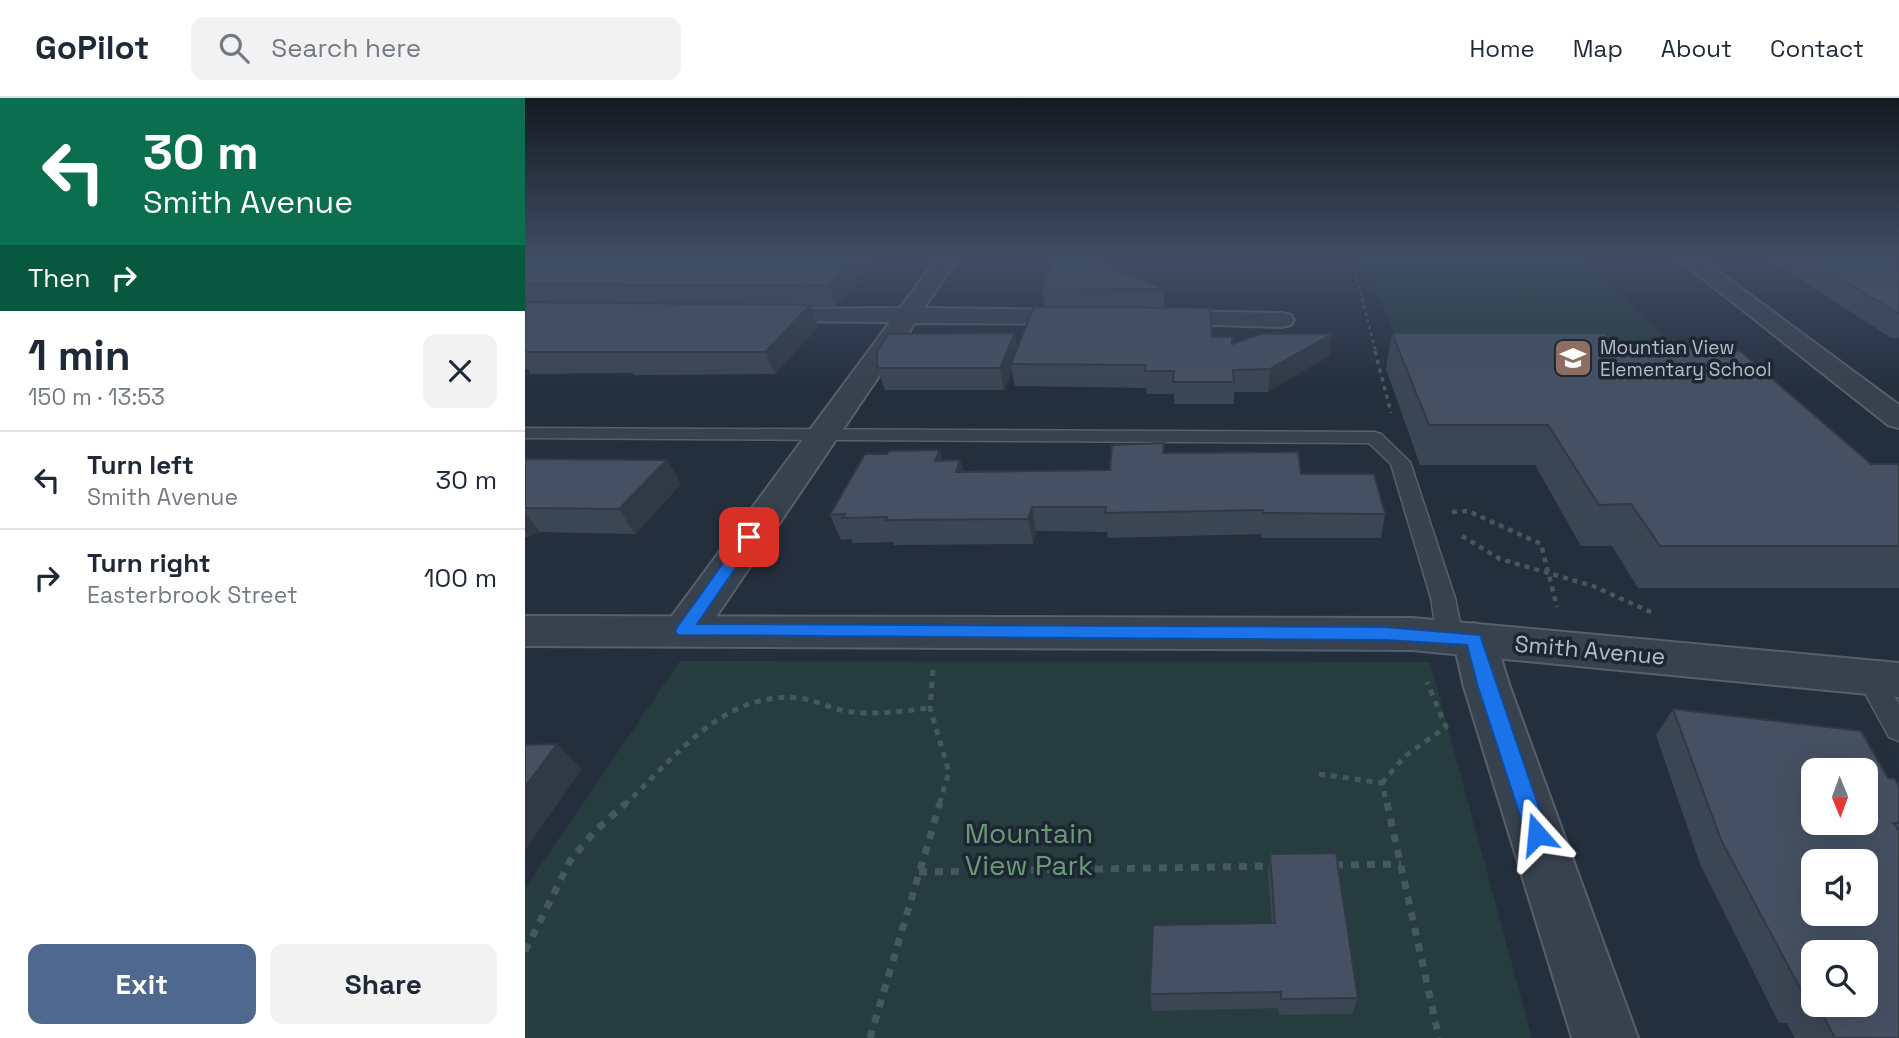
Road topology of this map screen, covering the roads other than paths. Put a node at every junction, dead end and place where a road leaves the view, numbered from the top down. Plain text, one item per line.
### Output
1 (917, 302) edge
2 (1745, 302) edge
3 (742, 314) edge
4 (908, 315) junction
5 (1104, 317) edge
6 (1132, 318) edge
7 (1282, 320) dead end
8 (1899, 419) edge
9 (525, 433) edge
10 (823, 433) junction
11 (684, 631) junction
12 (525, 632) edge
13 (1462, 638) junction
14 (1884, 678) edge
15 (1899, 729) edge
16 (1605, 1038) edge

1 - 4 street
2 - 8 street
3 - 4 street
4 - 5 street
4 - 10 street
6 - 7 street
9 - 10 lane
10 - 11 street
10 - 13 lane
11 - 12 street, Smith Avenue
11 - 13 street, Smith Avenue
13 - 14 street, Smith Avenue
13 - 16 street
14 - 15 lane

